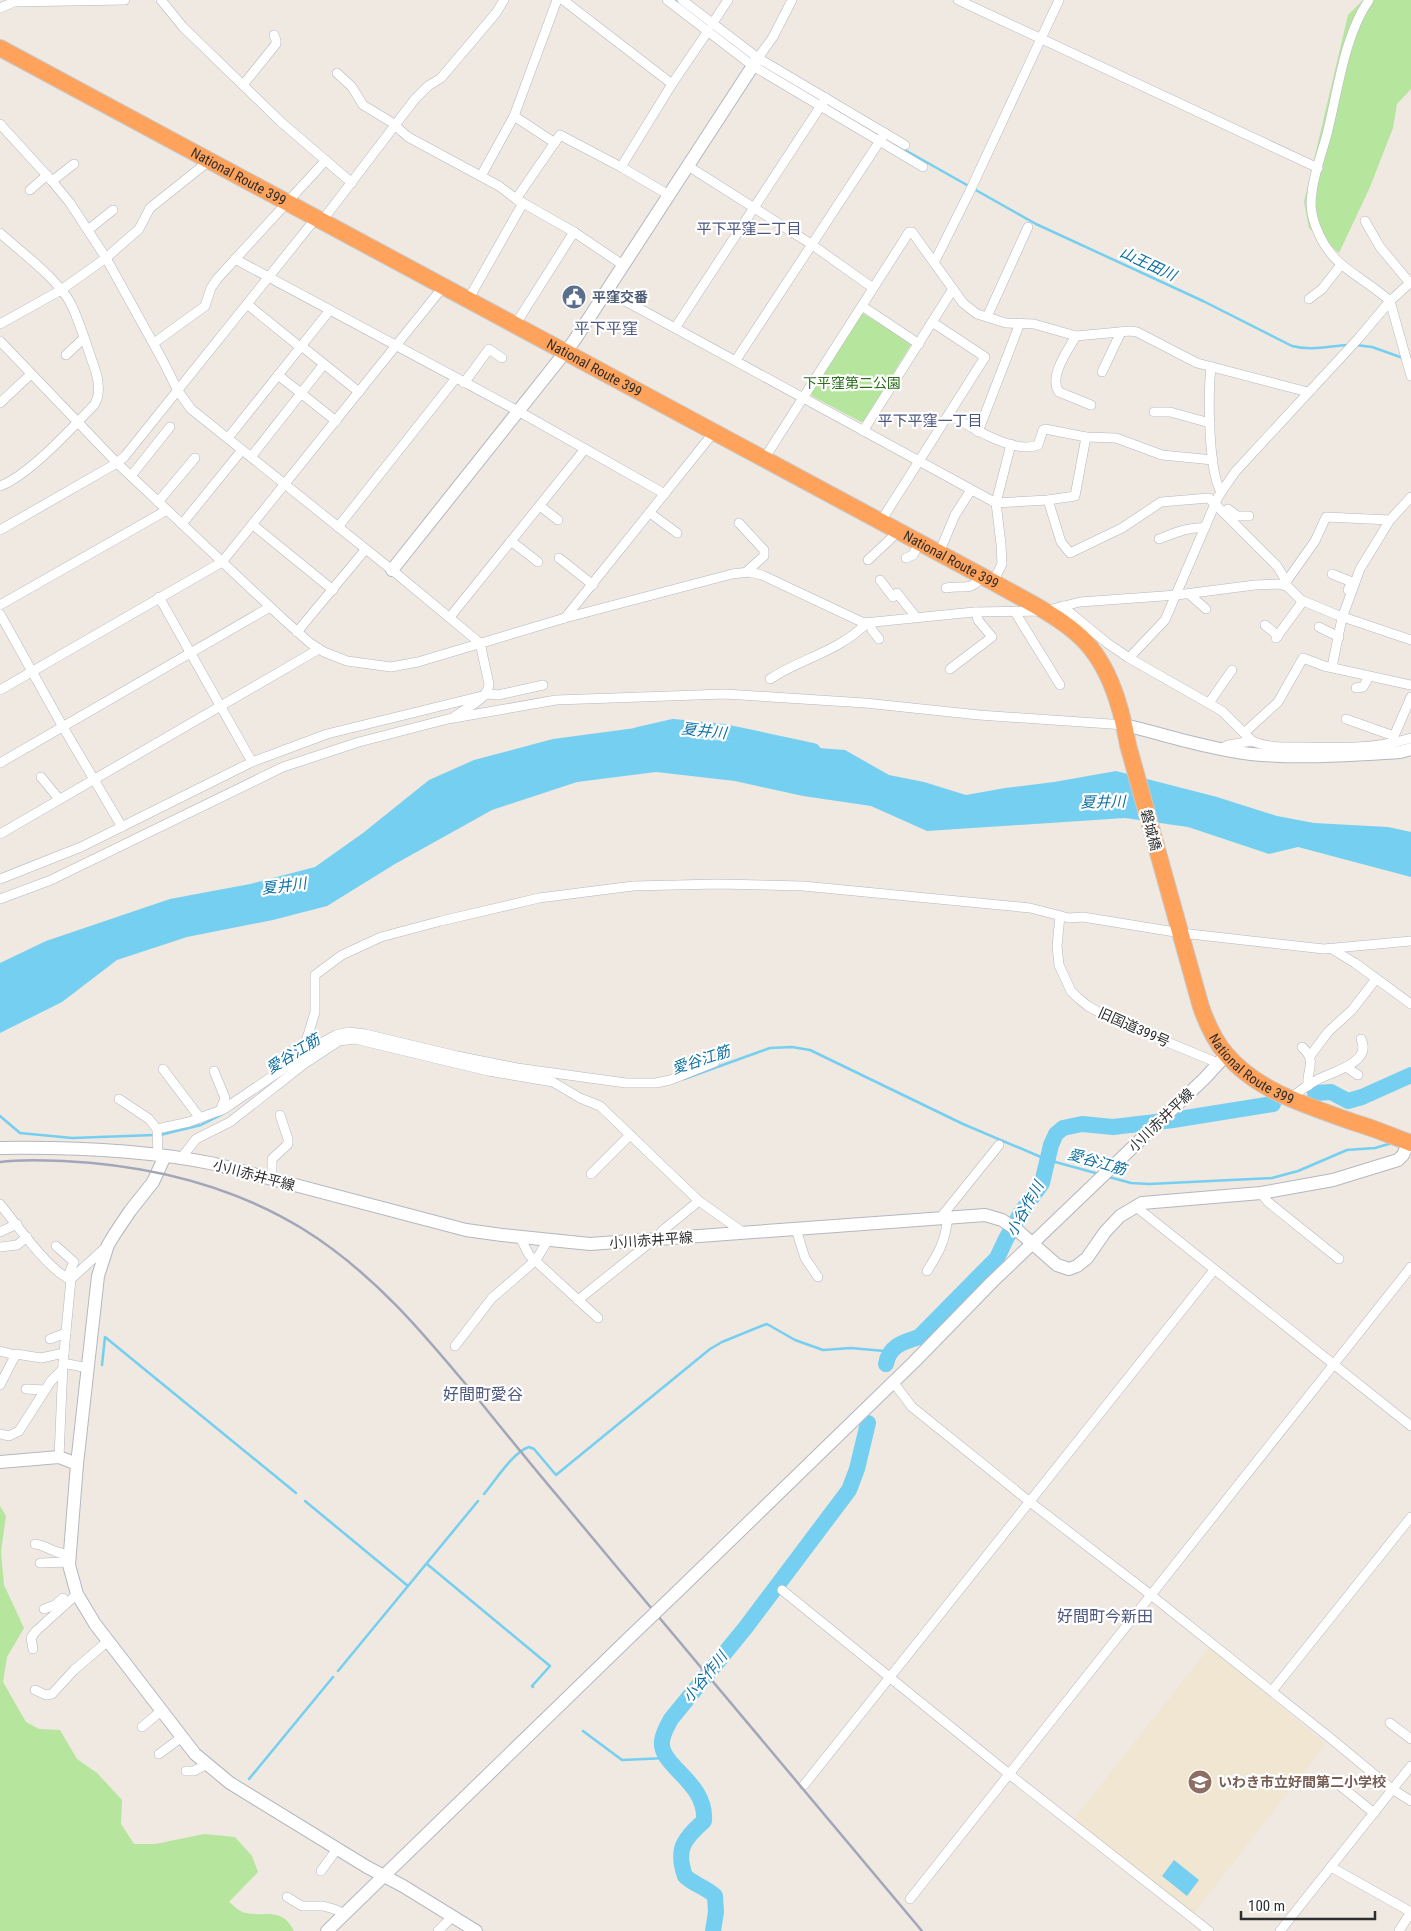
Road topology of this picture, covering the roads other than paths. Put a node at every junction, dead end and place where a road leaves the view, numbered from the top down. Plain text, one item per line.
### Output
1 (125, 0) edge
2 (162, 0) edge
3 (504, 0) edge
4 (557, 0) edge
5 (563, 0) edge
6 (667, 0) edge
7 (682, 0) edge
8 (728, 0) edge
9 (792, 0) edge
10 (958, 0) edge
11 (1059, 0) edge
12 (1369, 0) edge
13 (15, 1) edge
14 (0, 8) edge
15 (710, 28) junction
16 (274, 35) dead end
17 (1041, 39) junction
18 (0, 48) edge
19 (756, 62) junction
20 (337, 73) dead end
21 (672, 84) junction
22 (243, 85) junction
23 (824, 102) junction
24 (514, 116) junction
25 (0, 124) edge
26 (396, 127) junction
27 (883, 137) junction
28 (555, 143) junction
29 (905, 145) dead end
30 (326, 160) junction
31 (209, 162) junction
32 (74, 164) dead end
33 (688, 166) junction
34 (923, 166) dead end
35 (621, 167) junction
36 (1318, 168) junction
37 (481, 176) junction
38 (50, 178) junction
39 (352, 183) junction
40 (30, 190) dead end
41 (669, 195) junction
42 (519, 201) junction
43 (288, 203) junction
44 (754, 207) junction
45 (113, 210) dead end
46 (319, 219) junction
47 (1365, 221) dead end
48 (1028, 227) dead end
49 (88, 230) junction
50 (574, 232) junction
51 (0, 233) edge
52 (811, 244) junction
53 (106, 258) junction
54 (235, 259) junction
55 (934, 263) junction
56 (623, 265) junction
57 (1340, 265) junction
58 (268, 277) junction
59 (1411, 282) edge
60 (443, 286) junction
61 (874, 288) junction
62 (953, 289) junction
63 (62, 290) junction
64 (607, 291) junction
65 (1309, 299) dead end
66 (468, 300) junction
67 (1390, 301) junction
68 (247, 304) junction
69 (862, 306) junction
70 (330, 310) junction
71 (987, 317) junction
72 (932, 322) junction
73 (0, 324) edge
74 (1020, 324) junction
75 (515, 325) junction
76 (675, 328) junction
77 (1121, 332) junction
78 (1076, 336) junction
79 (84, 338) junction
80 (0, 341) edge
81 (154, 343) junction
82 (919, 344) junction
83 (396, 346) junction
84 (300, 347) junction
85 (565, 352) junction
86 (66, 356) dead end
87 (502, 358) dead end
88 (736, 360) junction
89 (324, 364) junction
90 (1212, 367) junction
91 (1102, 372) dead end
92 (32, 374) junction
93 (278, 375) junction
94 (1411, 376) edge
95 (460, 380) junction
96 (178, 391) junction
97 (360, 392) junction
98 (1308, 392) junction
99 (301, 393) junction
100 (802, 399) junction
101 (0, 403) edge
102 (1091, 404) dead end
103 (518, 411) junction
104 (1154, 412) dead end
105 (949, 414) junction
106 (336, 421) junction
107 (77, 423) junction
108 (1210, 423) junction
109 (170, 427) dead end
110 (863, 431) junction
111 (714, 432) junction
112 (978, 432) junction
113 (1086, 437) junction
114 (228, 438) junction
115 (1011, 444) junction
116 (242, 450) junction
117 (585, 450) junction
118 (251, 457) junction
119 (195, 458) dead end
120 (764, 459) junction
121 (1213, 460) junction
122 (117, 462) junction
123 (919, 462) junction
124 (131, 476) junction
125 (285, 484) junction
126 (0, 486) edge
127 (972, 490) junction
128 (665, 494) junction
129 (1218, 498) junction
130 (1411, 498) edge
131 (1048, 500) junction
132 (158, 502) junction
133 (996, 503) junction
134 (540, 506) junction
135 (167, 510) junction
136 (650, 513) junction
137 (1249, 516) dead end
138 (558, 520) dead end
139 (1390, 520) junction
140 (881, 521) junction
141 (739, 523) dead end
142 (182, 524) junction
143 (253, 525) junction
144 (338, 527) junction
145 (1205, 528) junction
146 (0, 530) edge
147 (898, 531) junction
148 (677, 534) dead end
149 (1159, 539) dead end
150 (511, 541) junction
151 (920, 542) junction
152 (365, 550) junction
153 (939, 553) junction
154 (559, 558) dead end
155 (906, 558) dead end
156 (868, 560) dead end
157 (222, 562) junction
158 (538, 562) dead end
159 (392, 570) junction
160 (744, 573) junction
161 (1332, 574) dead end
162 (988, 579) junction
163 (880, 580) dead end
164 (1287, 584) junction
165 (592, 585) junction
166 (946, 588) dead end
167 (333, 590) junction
168 (1189, 594) junction
169 (1177, 596) junction
170 (159, 597) junction
171 (1303, 601) junction
172 (0, 605) edge
173 (1062, 606) junction
174 (270, 607) junction
175 (1206, 609) dead end
176 (1044, 611) junction
177 (976, 612) junction
178 (1015, 612) junction
179 (0, 614) edge
180 (1340, 616) junction
181 (450, 617) junction
182 (565, 618) junction
183 (916, 618) junction
184 (868, 623) junction
185 (1265, 625) dead end
186 (1319, 627) dead end
187 (298, 632) junction
188 (1339, 637) junction
189 (879, 638) dead end
190 (1411, 640) edge
191 (480, 643) junction
192 (319, 649) junction
193 (191, 653) junction
194 (1129, 658) junction
195 (1332, 667) junction
196 (950, 669) dead end
197 (1232, 670) dead end
198 (32, 671) junction
199 (1369, 677) junction
200 (770, 679) dead end
201 (543, 685) dead end
202 (1411, 685) edge
203 (1060, 686) dead end
204 (1356, 688) dead end
205 (0, 690) edge
206 (484, 696) junction
207 (1411, 697) edge
208 (1209, 703) junction
209 (220, 706) junction
210 (452, 718) junction
211 (1346, 718) dead end
212 (1124, 725) junction
213 (63, 727) junction
214 (1244, 733) junction
215 (1411, 738) edge
216 (1252, 741) junction
217 (1128, 745) joint
218 (1222, 748) junction
219 (1407, 749) edge
220 (252, 762) junction
221 (0, 763) edge
222 (42, 776) dead end
223 (95, 778) junction
224 (59, 799) junction
225 (122, 827) junction
226 (0, 834) edge
227 (0, 878) edge
228 (0, 899) edge
229 (1175, 915) joint
230 (1060, 916) junction
231 (1181, 933) junction
232 (1411, 941) edge
233 (1330, 948) junction
234 (1376, 979) junction
235 (1411, 1004) edge
236 (1361, 1039) dead end
237 (1302, 1047) dead end
238 (1310, 1056) junction
239 (301, 1058) junction
240 (1222, 1059) junction
241 (715, 1062) dead end
242 (1346, 1067) junction
243 (163, 1070) dead end
244 (214, 1071) dead end
245 (1358, 1075) dead end
246 (1308, 1086) junction
247 (1290, 1098) junction
248 (119, 1099) dead end
249 (220, 1110) junction
250 (280, 1115) dead end
251 (200, 1118) junction
252 (157, 1129) junction
253 (630, 1135) junction
254 (1410, 1143) edge
255 (999, 1145) dead end
256 (0, 1148) edge
257 (161, 1156) junction
258 (182, 1158) junction
259 (591, 1174) dead end
260 (272, 1180) junction
261 (1261, 1193) junction
262 (699, 1201) junction
263 (0, 1204) edge
264 (1135, 1206) junction
265 (944, 1217) junction
266 (16, 1224) junction
267 (796, 1229) junction
268 (0, 1232) edge
269 (744, 1233) junction
270 (27, 1237) junction
271 (520, 1237) junction
272 (548, 1240) junction
273 (654, 1240) junction
274 (1032, 1244) junction
275 (108, 1245) junction
276 (56, 1246) dead end
277 (0, 1247) edge
278 (1338, 1259) dead end
279 (536, 1260) junction
280 (1411, 1268) edge
281 (1214, 1270) junction
282 (927, 1271) dead end
283 (818, 1277) dead end
284 (69, 1279) junction
285 (578, 1300) junction
286 (598, 1318) dead end
287 (66, 1334) junction
288 (50, 1339) dead end
289 (455, 1346) dead end
290 (0, 1351) edge
291 (64, 1353) junction
292 (15, 1355) junction
293 (1334, 1365) junction
294 (63, 1366) junction
295 (88, 1368) junction
296 (893, 1382) junction
297 (0, 1385) edge
298 (26, 1388) dead end
299 (45, 1390) junction
300 (1411, 1426) edge
301 (0, 1434) edge
302 (59, 1457) junction
303 (0, 1462) edge
304 (77, 1464) junction
305 (1030, 1502) junction
306 (1411, 1517) edge
307 (36, 1544) dead end
308 (69, 1558) junction
309 (40, 1562) dead end
310 (782, 1590) dead end
311 (76, 1591) junction
312 (1152, 1595) junction
313 (44, 1609) dead end
314 (108, 1641) junction
315 (33, 1649) dead end
316 (890, 1676) junction
317 (35, 1690) dead end
318 (1272, 1691) junction
319 (162, 1710) junction
320 (1390, 1723) dead end
321 (142, 1728) dead end
322 (182, 1737) junction
323 (1411, 1740) edge
324 (158, 1754) dead end
325 (207, 1764) junction
326 (1411, 1766) edge
327 (186, 1770) dead end
328 (1009, 1774) junction
329 (1332, 1779) dead end
330 (804, 1785) dead end
331 (1392, 1789) junction
332 (1411, 1801) edge
333 (1374, 1813) junction
334 (337, 1849) junction
335 (1331, 1867) junction
336 (321, 1871) dead end
337 (383, 1876) junction
338 (287, 1897) dead end
339 (910, 1899) dead end
340 (1411, 1912) edge
341 (345, 1914) junction
342 (452, 1917) junction
343 (327, 1931) edge
344 (438, 1931) edge
345 (476, 1931) edge
346 (1209, 1931) edge
347 (1280, 1931) edge
348 (1399, 1931) edge

1 - 13 street
2 - 22 street
3 - 26 street
4 - 24 street
5 - 21 street
6 - 15 street
7 - 15 street
8 - 15 street
9 - 19 street
10 - 17 street
11 - 17 street
12 - 36 street
13 - 14 street
15 - 19 street
15 - 21 street
16 - 22 street
17 - 36 street
17 - 55 street
18 - 31 highway, National Route 399
19 - 23 street
19 - 33 street
20 - 26 street
21 - 35 street
22 - 30 street
23 - 27 street
23 - 44 street
24 - 28 street
24 - 37 street
25 - 38 street
26 - 37 street
26 - 39 street
27 - 29 street
27 - 34 street
27 - 52 street
28 - 35 street
28 - 42 street
30 - 39 street
30 - 43 street
31 - 43 highway, National Route 399
31 - 53 street
32 - 38 street
33 - 41 street
33 - 44 street
35 - 41 street
36 - 57 street
37 - 42 street
38 - 40 street
38 - 49 street
39 - 46 street
41 - 56 street
42 - 50 street
42 - 66 street
43 - 46 highway, National Route 399
43 - 54 street
44 - 52 street
44 - 76 street
45 - 49 street
46 - 58 street
46 - 60 highway, National Route 399
47 - 59 street
48 - 71 street
49 - 53 street
50 - 56 street
50 - 75 street
51 - 63 street
52 - 61 street
52 - 88 street
53 - 63 street
53 - 81 street
54 - 58 street
54 - 81 street
55 - 61 street
55 - 62 street
56 - 64 street
57 - 65 street
57 - 67 street
58 - 68 street
58 - 70 street
59 - 67 street
60 - 66 highway, National Route 399
60 - 83 street
61 - 69 street
62 - 71 street
62 - 72 street
63 - 73 street
63 - 79 street
64 - 76 street
64 - 85 street
66 - 75 highway, National Route 399
67 - 94 street
67 - 98 street
68 - 84 street
68 - 96 street
69 - 82 street
69 - 100 street
70 - 83 street
70 - 84 street
71 - 74 street
72 - 82 street
72 - 105 street
74 - 78 street
74 - 112 street
75 - 85 highway, National Route 399
76 - 88 street
77 - 78 street
77 - 90 street
77 - 91 street
78 - 102 street
79 - 86 street
79 - 107 street
80 - 92 street
81 - 96 street
82 - 110 street
83 - 95 street
83 - 97 street
84 - 89 street
84 - 93 street
85 - 103 street
85 - 111 highway, National Route 399
87 - 95 street
88 - 100 street
89 - 97 street
89 - 99 street
90 - 98 street
90 - 108 street
92 - 101 street
92 - 107 street
93 - 99 street
93 - 114 street
95 - 103 street
95 - 144 street
96 - 114 street
96 - 122 street
97 - 106 street
98 - 129 street
99 - 106 street
99 - 118 street
100 - 110 street
100 - 120 street
103 - 117 street
103 - 159 street
104 - 108 street
105 - 112 street
105 - 123 street
106 - 125 street
107 - 122 street
107 - 126 street
108 - 121 street
109 - 124 street
110 - 123 street
111 - 120 highway, National Route 399
111 - 128 street
112 - 115 street
113 - 115 street
113 - 121 street
113 - 131 street
114 - 116 street
115 - 133 street
116 - 118 street
116 - 142 street
117 - 128 street
117 - 134 street
118 - 125 street
119 - 132 street
120 - 140 highway, National Route 399
121 - 129 street
122 - 124 street
122 - 146 street
123 - 127 street
123 - 140 street
124 - 132 street
125 - 143 street
125 - 144 street
127 - 133 street
127 - 153 street
128 - 136 street
129 - 131 street
129 - 137 street
129 - 145 street
129 - 164 street
130 - 139 street
131 - 133 street
132 - 135 street
133 - 162 street
134 - 138 street
134 - 150 street
135 - 142 street
135 - 172 street
136 - 148 street
136 - 165 street
139 - 164 street
139 - 180 street
140 - 147 highway, National Route 399
141 - 160 street
142 - 157 street
143 - 157 street
143 - 167 street
144 - 152 street
145 - 149 street
145 - 169 street
147 - 151 highway, National Route 399
147 - 156 street
150 - 158 street
150 - 181 street
151 - 153 highway, National Route 399
151 - 155 street
152 - 159 street
152 - 167 street
153 - 162 highway, National Route 399
154 - 165 street
157 - 170 street
157 - 174 street
159 - 181 street
160 - 182 street
160 - 184 street
161 - 180 street
162 - 166 street
162 - 176 highway, National Route 399
163 - 183 street
164 - 168 street
164 - 171 street
165 - 182 street
167 - 187 street
168 - 169 street
168 - 175 street
169 - 173 street
169 - 194 street
170 - 193 street
170 - 198 street
171 - 180 street
171 - 185 street
173 - 176 street
173 - 194 street
174 - 187 street
174 - 193 street
176 - 178 street
176 - 212 highway, National Route 399
177 - 178 street
177 - 183 street
177 - 196 street
178 - 203 street
179 - 198 street
180 - 188 street
180 - 190 street
181 - 191 street
182 - 191 street
183 - 184 street
184 - 189 street
184 - 200 street
186 - 188 street
187 - 192 street
188 - 195 street
191 - 192 street
191 - 206 street
192 - 209 street
193 - 209 street
193 - 213 street
194 - 208 street
195 - 199 street
195 - 214 street
197 - 208 street
198 - 205 street
198 - 213 street
199 - 202 street
199 - 204 street
201 - 206 street
206 - 210 street
206 - 220 street
207 - 211 street
208 - 214 street
209 - 220 street
209 - 223 street
210 - 212 street
210 - 228 street
212 - 217 highway, National Route 399
212 - 218 street
213 - 221 street
213 - 223 street
214 - 216 street
215 - 216 street
216 - 218 street
217 - 229 highway, 磐城橋
218 - 219 street
220 - 225 street
222 - 224 street
223 - 224 street
223 - 225 street
224 - 226 street
225 - 227 street
229 - 231 highway, National Route 399
230 - 231 street
230 - 239 street
230 - 240 street, 旧国道399号
231 - 233 street
231 - 240 highway, National Route 399
232 - 233 street
233 - 234 street
234 - 235 street
234 - 238 street
236 - 242 street
237 - 238 street
238 - 246 street
239 - 241 street
239 - 249 street
240 - 247 highway, National Route 399
240 - 274 street, 小川赤井平線
242 - 245 street
242 - 246 street
243 - 251 street
244 - 249 street
246 - 247 street
247 - 254 highway, National Route 399
248 - 252 street
249 - 251 street
250 - 260 street
251 - 252 street
252 - 257 street
253 - 258 street
253 - 259 street
253 - 262 street
254 - 261 street
255 - 265 street
256 - 257 street, 小川赤井平線
257 - 258 street, 小川赤井平線
257 - 275 street
258 - 260 street, 小川赤井平線
260 - 271 street, 小川赤井平線
261 - 264 street
261 - 278 street
262 - 269 street
262 - 273 street
263 - 266 street
264 - 274 street
264 - 281 street
265 - 267 street, 小川赤井平線
265 - 274 street, 小川赤井平線
265 - 282 street
266 - 268 street
266 - 270 street
267 - 269 street, 小川赤井平線
267 - 283 street
269 - 273 street, 小川赤井平線
270 - 277 street
270 - 284 street
271 - 272 street, 小川赤井平線
271 - 279 street
272 - 273 street, 小川赤井平線
272 - 279 street
273 - 285 street
274 - 296 street
275 - 284 street
275 - 295 street
276 - 284 street
279 - 285 street
279 - 289 street
280 - 293 street
281 - 293 street
281 - 305 street
284 - 287 street
285 - 286 street
287 - 288 street
287 - 291 street
290 - 292 street
291 - 292 street
291 - 294 street
292 - 297 street
293 - 300 street
293 - 312 street
294 - 295 street
294 - 299 street
294 - 302 street
295 - 304 street
296 - 305 street
296 - 337 street, bridge
298 - 299 street
299 - 301 street
302 - 303 street
302 - 304 street
304 - 308 street
305 - 312 street
305 - 316 street
306 - 318 street
307 - 308 street
308 - 309 street
308 - 311 street
310 - 316 street
311 - 313 street
311 - 314 street
311 - 315 street
312 - 318 street
312 - 328 street
314 - 317 street
314 - 319 street
316 - 328 street
316 - 330 street
318 - 331 street
319 - 321 street
319 - 322 street
320 - 323 street
322 - 324 street
322 - 325 street
325 - 327 street
325 - 334 street
326 - 331 street
328 - 339 street
328 - 346 street
329 - 333 street
331 - 332 street
331 - 333 street
333 - 335 street
334 - 336 street
334 - 337 street
335 - 340 street
335 - 347 street
337 - 341 street
337 - 342 street
338 - 341 street
340 - 348 street
341 - 343 street
342 - 344 street
342 - 345 street

